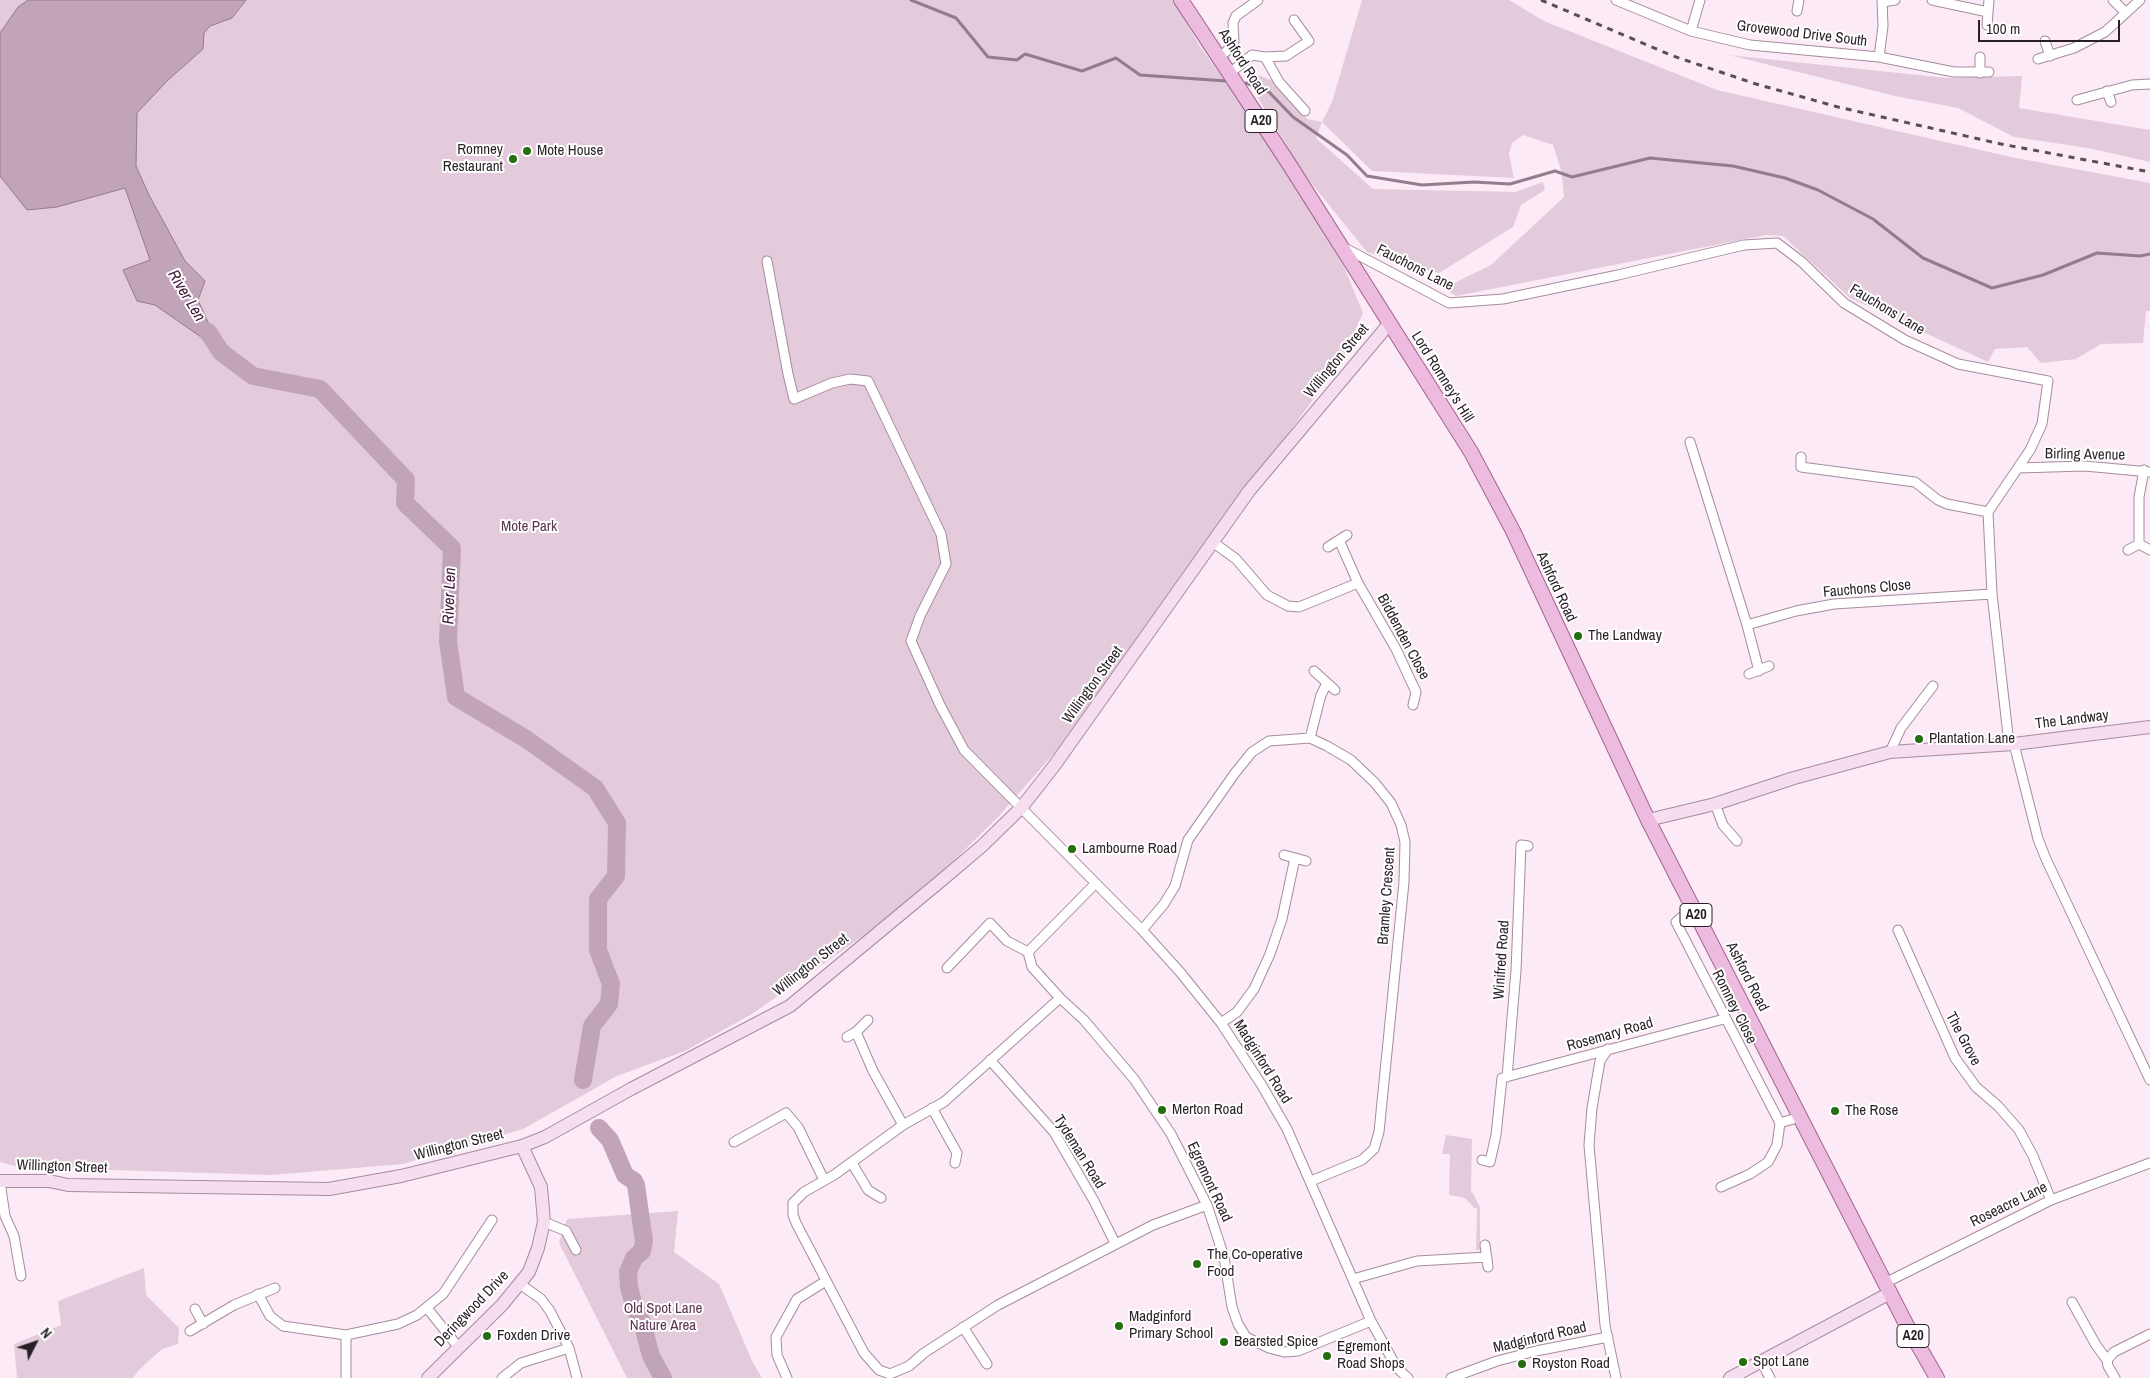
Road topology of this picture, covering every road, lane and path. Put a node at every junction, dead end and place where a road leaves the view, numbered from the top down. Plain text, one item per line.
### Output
1 (1182, 0) edge
2 (1258, 0) edge
3 (1616, 0) edge
4 (1700, 0) edge
5 (1799, 0) edge
6 (1895, 0) edge
7 (1932, 0) edge
8 (1989, 0) edge
9 (2113, 0) edge
10 (2140, 0) edge
11 (1882, 1) edge
12 (1797, 11) dead end
13 (1988, 12) junction
14 (2126, 12) junction
15 (1294, 20) dead end
16 (1987, 25) dead end
17 (1690, 30) junction
18 (2045, 41) dead end
19 (2050, 56) junction
20 (1219, 57) junction
21 (1266, 57) junction
22 (1879, 57) junction
23 (1980, 57) dead end
24 (2038, 59) dead end
25 (1230, 73) junction
26 (2150, 84) edge
27 (2107, 91) junction
28 (2077, 100) dead end
29 (2111, 102) dead end
30 (1306, 111) dead end
31 (1338, 244) junction
32 (767, 261) dead end
33 (1389, 324) junction
34 (1691, 442) dead end
35 (1801, 457) dead end
36 (2018, 468) junction
37 (2147, 471) edge
38 (1988, 512) junction
39 (1512, 531) joint
40 (1348, 535) dead end
41 (1339, 540) junction
42 (1214, 543) junction
43 (2139, 544) junction
44 (1328, 546) dead end
45 (2128, 550) dead end
46 (2150, 550) edge
47 (1358, 583) junction
48 (1992, 594) junction
49 (1746, 625) junction
50 (1769, 666) dead end
51 (1759, 670) junction
52 (1314, 671) dead end
53 (1750, 674) dead end
54 (1326, 683) junction
55 (1933, 686) dead end
56 (1334, 690) dead end
57 (1413, 705) dead end
58 (2150, 727) edge
59 (1310, 738) junction
60 (2012, 744) junction
61 (1890, 752) junction
62 (1715, 804) junction
63 (1021, 808) junction
64 (1648, 820) junction
65 (1737, 841) dead end
66 (1525, 846) dead end
67 (1284, 855) dead end
68 (1295, 858) junction
69 (1306, 861) dead end
70 (1096, 884) junction
71 (1693, 907) junction
72 (1142, 930) junction
73 (1898, 930) dead end
74 (1028, 952) junction
75 (948, 968) dead end
76 (1060, 998) junction
77 (1724, 1018) junction
78 (868, 1020) dead end
79 (1222, 1022) junction
80 (1608, 1049) junction
81 (990, 1060) junction
82 (1504, 1077) junction
83 (2150, 1080) edge
84 (932, 1108) junction
85 (1800, 1117) junction
86 (1780, 1123) junction
87 (903, 1125) junction
88 (734, 1142) dead end
89 (522, 1146) junction
90 (1482, 1160) dead end
91 (852, 1163) junction
92 (955, 1163) dead end
93 (2150, 1163) edge
94 (824, 1180) junction
95 (0, 1181) edge
96 (1310, 1181) junction
97 (1721, 1187) dead end
98 (881, 1198) dead end
99 (2051, 1200) junction
100 (1207, 1205) junction
101 (492, 1220) dead end
102 (544, 1222) junction
103 (1115, 1244) junction
104 (1485, 1245) dead end
105 (576, 1250) dead end
106 (1487, 1256) junction
107 (1488, 1267) dead end
108 (21, 1276) dead end
109 (1354, 1279) junction
110 (826, 1282) junction
111 (520, 1284) junction
112 (275, 1288) dead end
113 (1888, 1288) junction
114 (258, 1294) junction
115 (2072, 1302) dead end
116 (427, 1308) junction
117 (195, 1309) dead end
118 (1371, 1321) junction
119 (203, 1324) junction
120 (963, 1328) junction
121 (190, 1332) dead end
122 (2150, 1334) edge
123 (346, 1335) junction
124 (1608, 1337) junction
125 (460, 1348) junction
126 (569, 1348) junction
127 (2107, 1360) junction
128 (1761, 1361) junction
129 (986, 1364) dead end
130 (512, 1368) junction
131 (346, 1378) edge
132 (428, 1378) edge
133 (502, 1378) edge
134 (517, 1378) edge
135 (577, 1378) edge
136 (787, 1378) edge
137 (1408, 1378) edge
138 (1451, 1378) edge
139 (1616, 1378) edge
140 (1730, 1378) edge
141 (1770, 1378) edge
142 (1937, 1378) edge
143 (2115, 1378) edge

1 - 20 main road, Ashford Road / A20
2 - 20 street
3 - 17 street, Grovewood Drive South
4 - 17 street
5 - 12 street
6 - 11 street
7 - 13 street
8 - 13 street
9 - 14 street
10 - 14 street
11 - 22 street
13 - 16 street
14 - 19 street
15 - 21 street
17 - 22 street, Grovewood Drive South
18 - 19 street
19 - 24 street
20 - 25 main road, Ashford Road / A20
21 - 25 street
21 - 30 street
22 - 23 street, Grovewood Drive South
25 - 31 main road, Ashford Road / A20
26 - 27 street
27 - 28 street
27 - 29 street
31 - 33 main road, Lord Romney's Hill / A20
31 - 36 street, Fauchons Lane
32 - 63 street, Madginford Road
33 - 39 main road, Lord Romney's Hill / A20
33 - 42 street, Willington Street
34 - 49 street
35 - 38 street
36 - 37 street, Birling Avenue
36 - 38 street, Fauchons Lane
37 - 43 street
38 - 48 street
39 - 64 main road, Ashford Road / A20
40 - 41 street
41 - 44 street
41 - 47 street, Biddenden Close
42 - 47 street, Biddenden Close
42 - 63 street, Willington Street
43 - 45 street
43 - 46 street
47 - 57 street, Biddenden Close
48 - 49 street, Fauchons Close
48 - 60 street
49 - 51 street
50 - 51 street
51 - 53 street
52 - 54 street
54 - 56 street
54 - 59 street
55 - 61 street
58 - 60 street, The Landway
59 - 72 street
59 - 96 street, Bramley Crescent
60 - 61 street, The Landway
60 - 83 street
61 - 62 street, The Landway
62 - 64 street, The Landway
62 - 65 street
63 - 70 street, Madginford Road
63 - 89 street, Willington Street
64 - 71 main road, Ashford Road / A20
66 - 82 street, Winifred Road
67 - 68 street
68 - 69 street
68 - 79 street
70 - 72 street, Madginford Road
70 - 74 street
71 - 77 street, Romney Close
71 - 85 main road, Ashford Road / A20
72 - 79 street, Madginford Road
73 - 99 street, The Grove
74 - 75 street
74 - 76 street, Egremont Road
76 - 81 street
76 - 100 street, Egremont Road
77 - 80 street, Rosemary Road
77 - 86 street, Romney Close
78 - 87 street
79 - 96 street, Madginford Road
80 - 82 street, Rosemary Road
80 - 124 street
81 - 84 street
81 - 103 street, Tydeman Road
82 - 90 street, Winifred Road
84 - 87 street
84 - 92 street
85 - 86 street
85 - 113 main road, Ashford Road / A20
86 - 97 street
87 - 91 street
88 - 94 street
89 - 95 street, Willington Street
89 - 102 street, Deringwood Drive
91 - 94 street
91 - 98 street
93 - 99 street, Roseacre Lane
94 - 110 street
95 - 108 street
96 - 109 street, Madginford Road
99 - 113 street, Roseacre Lane
100 - 103 street
100 - 118 street, Egremont Road
101 - 116 street
102 - 105 street
102 - 111 street, Deringwood Drive
103 - 120 street
104 - 106 street
106 - 107 street
106 - 109 street
109 - 118 street, Madginford Road
110 - 120 street
110 - 136 street
111 - 125 street, Deringwood Drive
111 - 126 street
112 - 114 street
113 - 128 street
113 - 142 main road, Ashford Road / A20
114 - 119 street
114 - 123 street
115 - 127 street
116 - 123 street
116 - 125 street
117 - 119 street
118 - 137 street, Madginford Road
119 - 121 street
120 - 129 street
122 - 127 street
123 - 131 street
124 - 138 street, Madginford Road
124 - 139 street
125 - 132 street, Deringwood Drive
126 - 130 street
126 - 135 street
127 - 143 street
128 - 140 street
128 - 141 street
130 - 133 street
130 - 134 street

